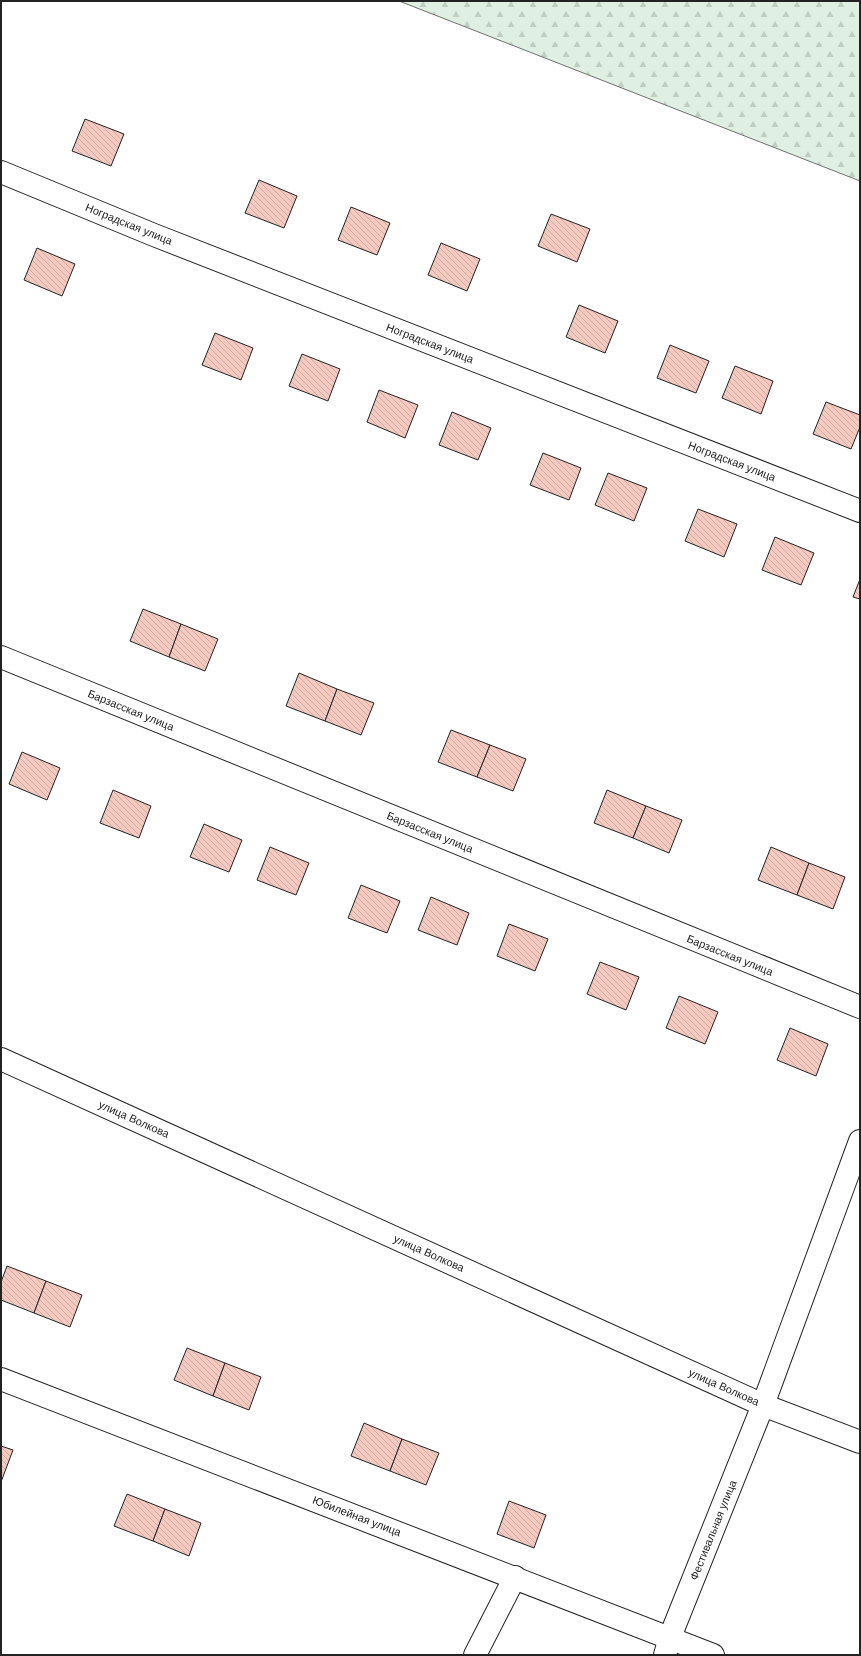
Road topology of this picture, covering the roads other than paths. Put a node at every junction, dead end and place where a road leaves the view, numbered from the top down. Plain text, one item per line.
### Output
1 (1, 172) edge
2 (860, 511) edge
3 (1, 657) edge
4 (860, 1007) edge
5 (1, 1058) edge
6 (860, 1141) edge
7 (1, 1379) edge
8 (763, 1405) junction
9 (860, 1442) edge
10 (515, 1578) junction
11 (667, 1646) edge
12 (475, 1655) edge
13 (713, 1655) edge

1 - 2 street, Ноградская улица
3 - 4 street, Барзасская улица
5 - 8 street, улица Волкова
6 - 8 street, Фестивальная улица
7 - 10 street, Юбилейная улица
8 - 9 street, улица Волкова
8 - 11 street, Фестивальная улица
10 - 11 street, Юбилейная улица
10 - 12 street
11 - 13 street, Юбилейная улица

